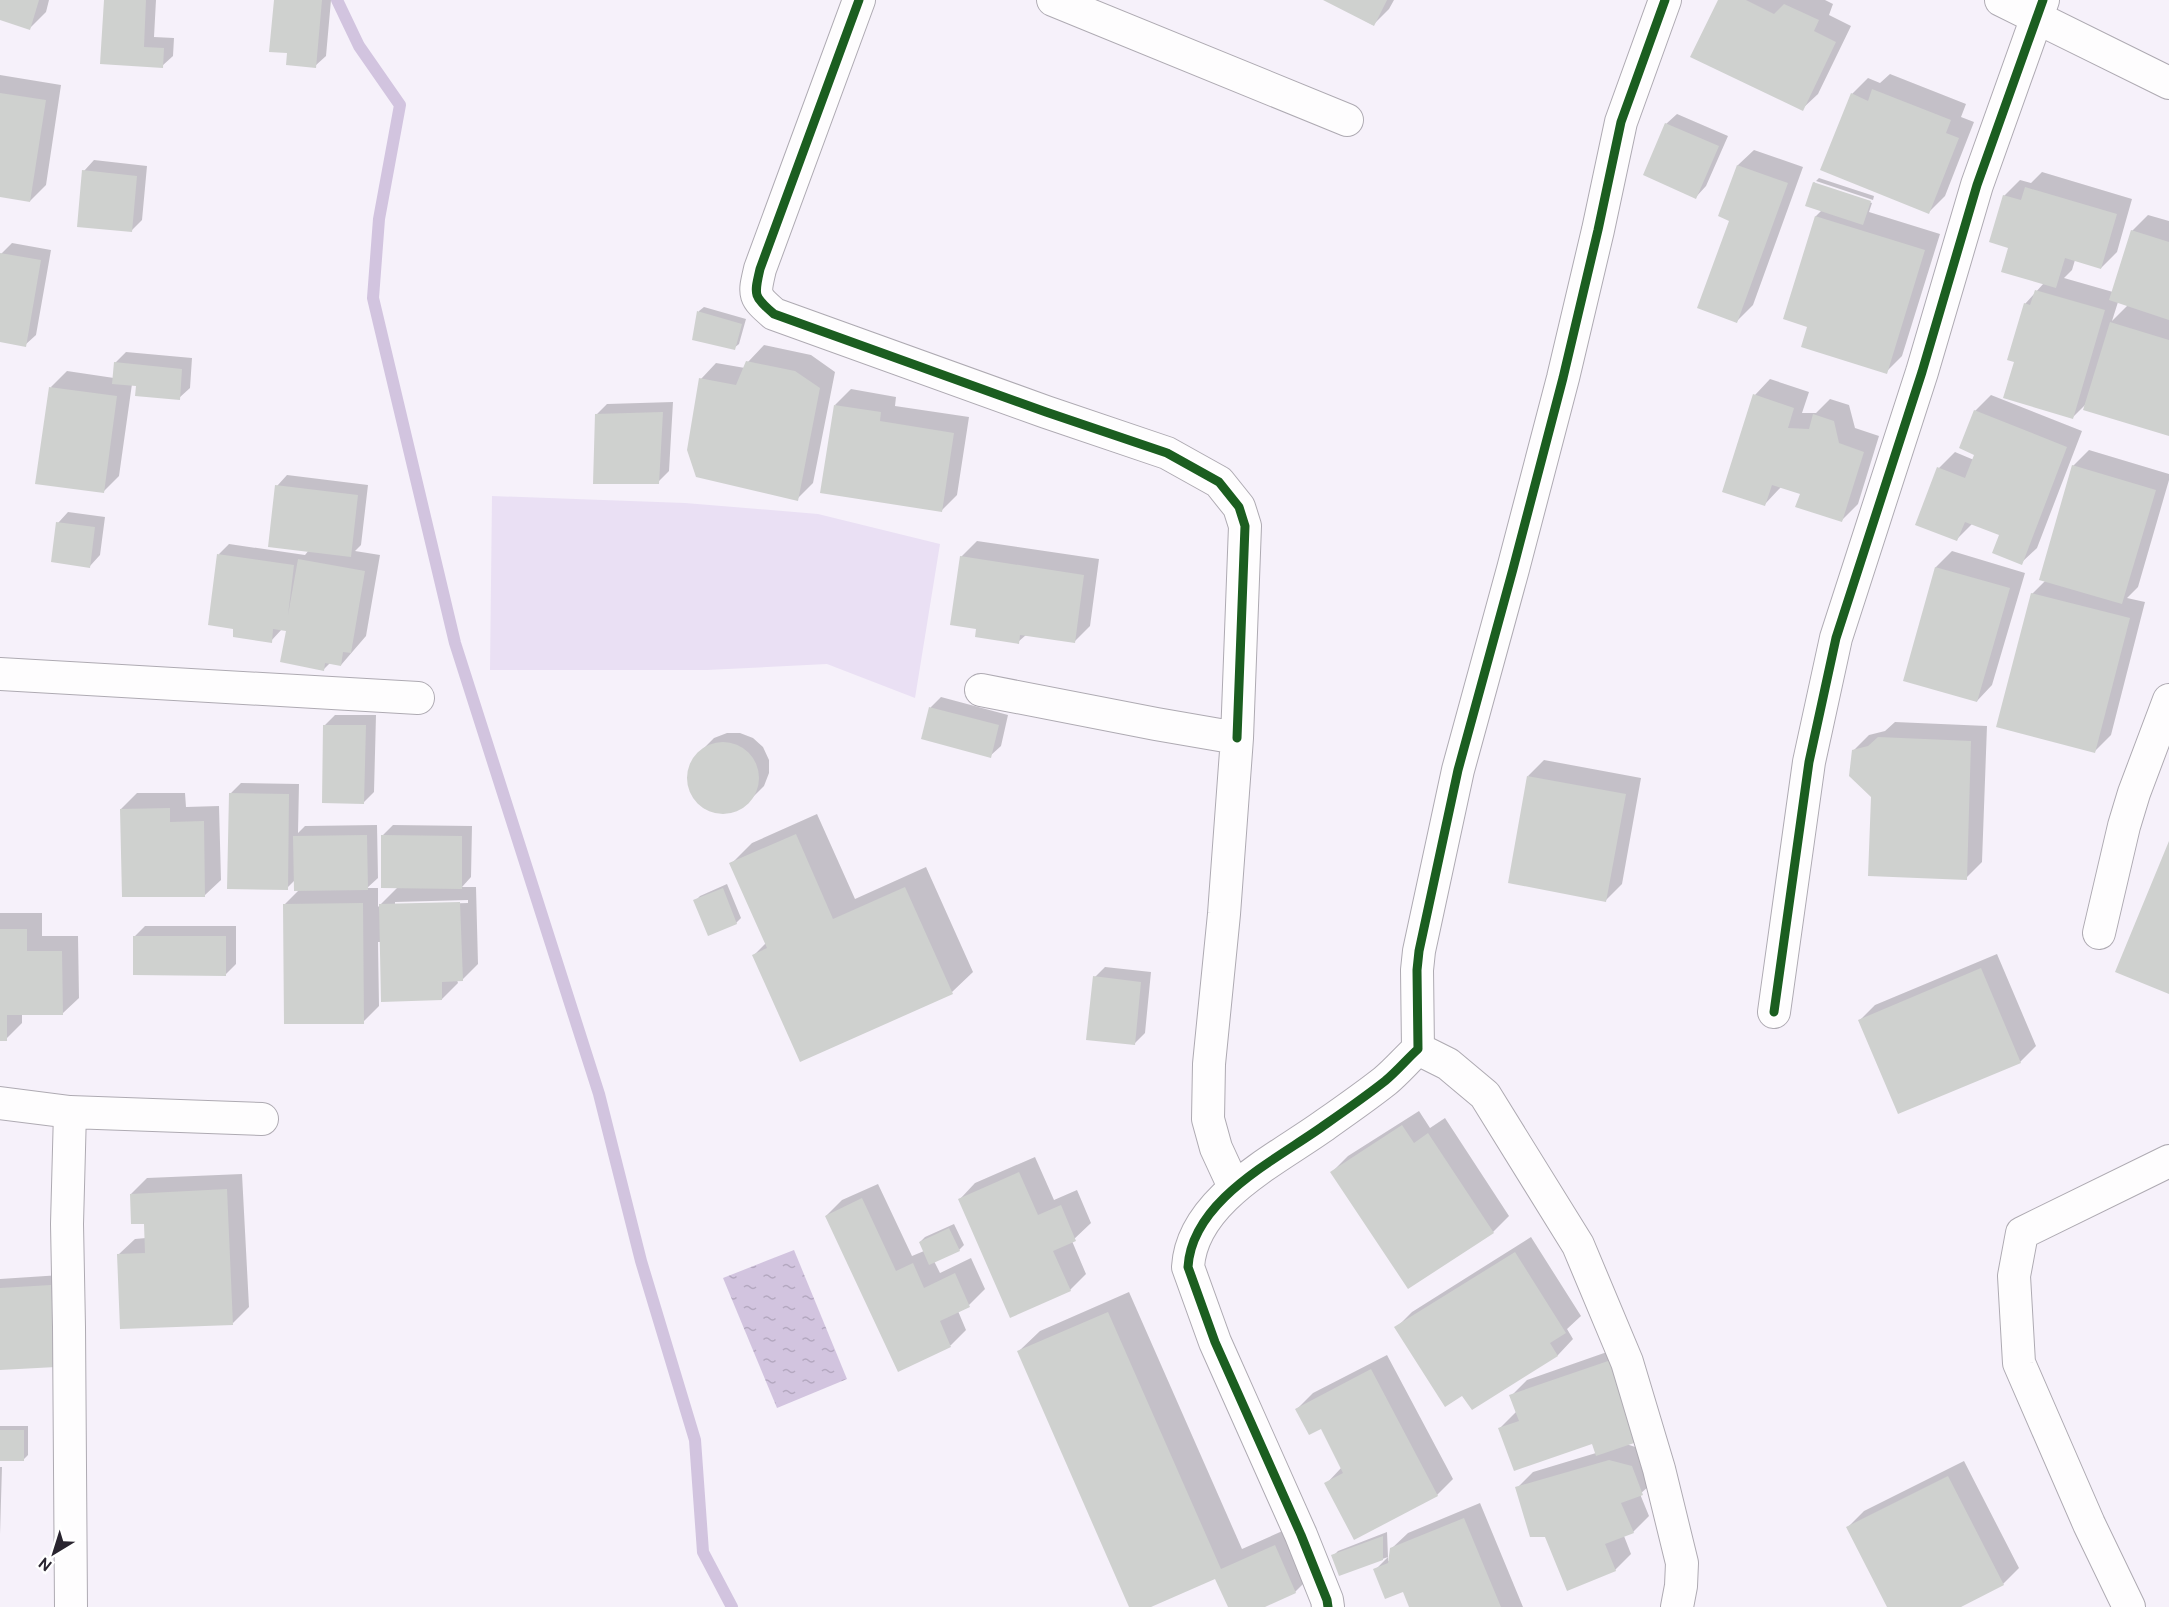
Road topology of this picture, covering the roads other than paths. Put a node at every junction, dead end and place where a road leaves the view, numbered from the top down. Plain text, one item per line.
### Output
1 (859, 0) edge
2 (1053, 0) edge
3 (1665, 0) edge
4 (2001, 0) edge
5 (2040, 9) edge
6 (2169, 82) edge
7 (1347, 120) dead end
8 (0, 674) edge
9 (981, 690) dead end
10 (418, 698) dead end
11 (2169, 700) edge
12 (1237, 738) junction
13 (2099, 933) dead end
14 (1774, 1012) dead end
15 (1418, 1049) junction
16 (0, 1103) edge
17 (70, 1112) junction
18 (262, 1119) dead end
19 (2169, 1161) edge
20 (1234, 1186) junction
21 (71, 1607) edge
22 (1328, 1607) edge
23 (1677, 1607) edge
24 (2129, 1607) edge

1 - 12 street
2 - 7 street
3 - 15 street
4 - 5 street
5 - 6 street
5 - 14 street
8 - 10 street
9 - 12 street
11 - 13 street
12 - 20 street
15 - 20 street
15 - 23 street
16 - 17 street
17 - 18 street
17 - 21 street
19 - 24 street
20 - 22 street

